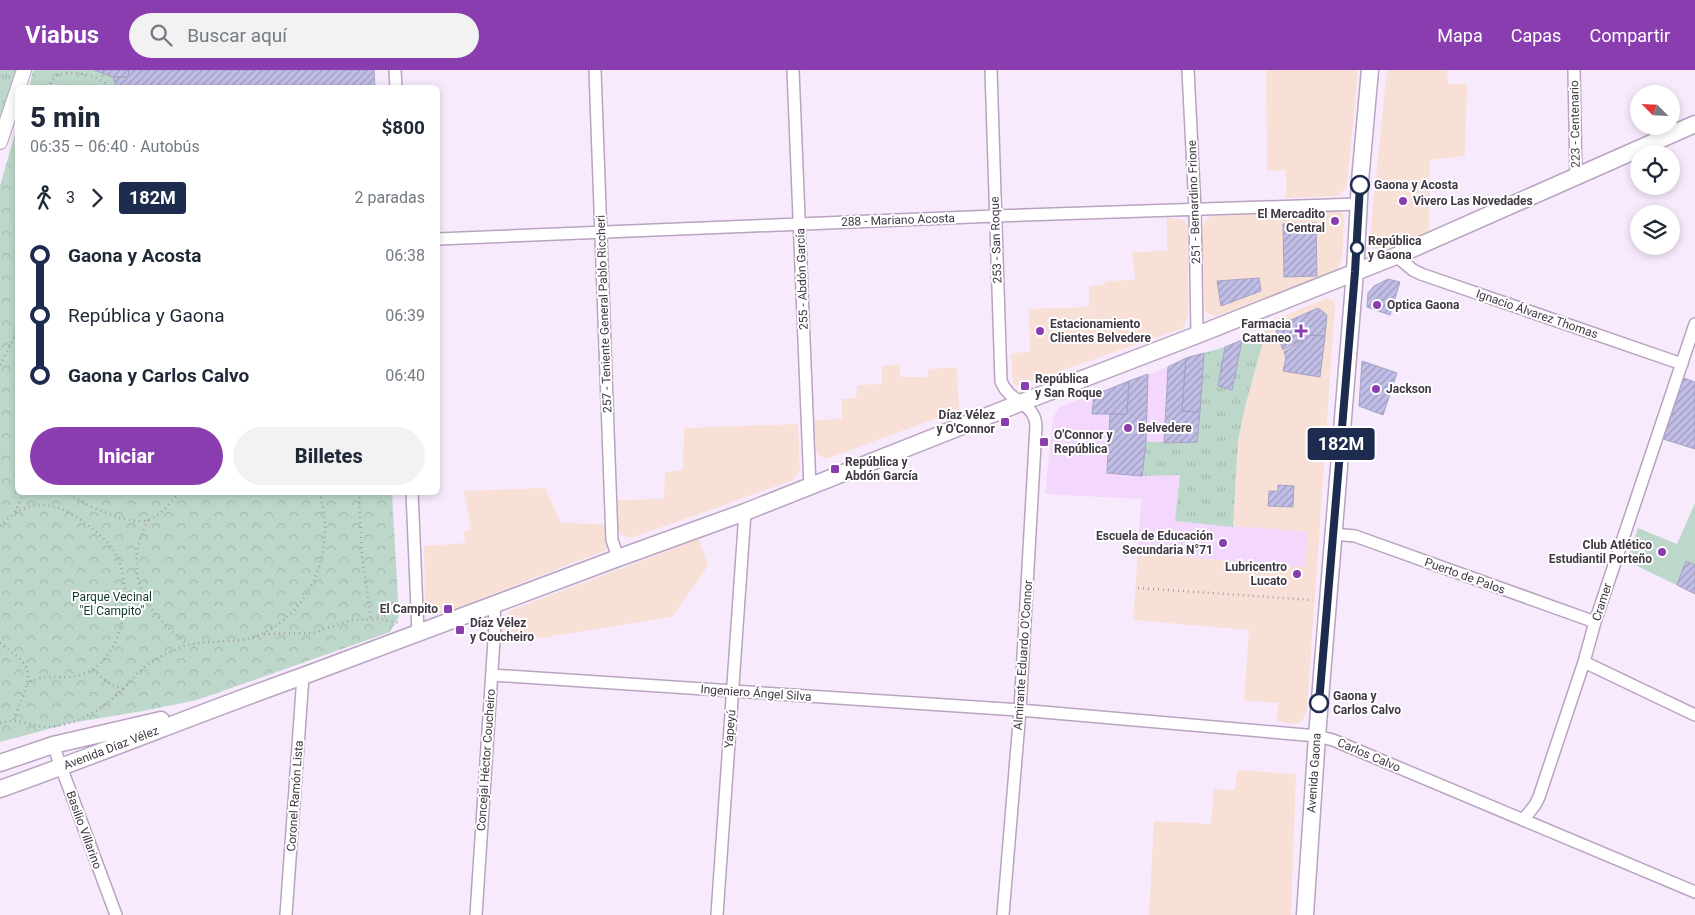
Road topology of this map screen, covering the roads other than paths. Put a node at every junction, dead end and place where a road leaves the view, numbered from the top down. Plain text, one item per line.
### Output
1 (24, 70) edge
2 (395, 70) edge
3 (595, 70) edge
4 (793, 70) edge
5 (991, 70) edge
6 (1188, 70) edge
7 (1370, 70) edge
8 (1574, 70) edge
9 (19, 85) edge
10 (396, 85) edge
11 (15, 97) edge
12 (1695, 124) edge
13 (0, 142) edge
14 (1576, 177) junction
15 (1359, 204) junction
16 (1195, 209) junction
17 (995, 216) junction
18 (800, 224) junction
19 (601, 232) junction
20 (440, 239) edge
21 (1396, 256) junction
22 (1355, 272) junction
23 (1695, 324) edge
24 (1198, 335) junction
25 (1682, 364) junction
26 (1020, 403) junction
27 (810, 488) junction
28 (412, 495) edge
29 (745, 512) junction
30 (1333, 534) junction
31 (618, 558) junction
32 (494, 605) junction
33 (1595, 622) junction
34 (418, 633) junction
35 (1584, 662) junction
36 (492, 675) junction
37 (303, 676) junction
38 (732, 692) junction
39 (222, 705) junction
40 (1020, 710) junction
41 (1695, 715) edge
42 (1316, 736) junction
43 (53, 746) junction
44 (0, 763) edge
45 (61, 768) junction
46 (0, 789) edge
47 (1523, 820) junction
48 (1695, 892) edge
49 (116, 915) edge
50 (286, 915) edge
51 (476, 915) edge
52 (717, 915) edge
53 (1003, 915) edge
54 (1305, 915) edge

1 - 9 street
2 - 10 street
3 - 19 street, 257 - Teniente General Pablo Riccheri
4 - 18 street, 255 - Abdón García
5 - 17 street, 253 - San Roque
6 - 16 street, 251 - Bernardino Frione
7 - 15 main road, Avenida Gaona
8 - 14 street, 223 - Centenario
11 - 13 street
12 - 14 main road
14 - 21 main road
15 - 16 street, 288 - Mariano Acosta
15 - 22 main road, Avenida Gaona
16 - 17 street, 288 - Mariano Acosta
16 - 24 street, 251 - Bernardino Frione
17 - 18 street, 288 - Mariano Acosta
17 - 26 street, 253 - San Roque
18 - 19 street, 288 - Mariano Acosta
18 - 27 street, 255 - Abdón García
19 - 20 street, 288 - Mariano Acosta
19 - 31 street, 257 - Teniente General Pablo Riccheri
21 - 22 main road
21 - 25 street, Ignacio Álvarez Thomas
22 - 24 main road
22 - 30 main road, Avenida Gaona
23 - 25 street, Cramer
24 - 26 main road
25 - 33 street, Cramer
26 - 27 main road
26 - 40 street, Almirante Eduardo O'Connor
27 - 29 main road
28 - 34 street
29 - 31 main road
29 - 38 street, Yapeyú
30 - 33 street, Puerto de Palos
30 - 42 main road, Avenida Gaona
31 - 32 main road
32 - 34 main road
32 - 36 street, Concejal Héctor Coucheiro
33 - 35 street, Cramer
34 - 37 main road
35 - 41 street
35 - 47 street, Cramer
36 - 38 street, Ingeniero Ángel Silva
36 - 51 street, Concejal Héctor Coucheiro
37 - 39 main road
37 - 50 street, Coronel Ramón Lista
38 - 40 street, Ingeniero Ángel Silva
38 - 52 street, Yapeyú
39 - 43 main road
39 - 45 main road, Avenida Díaz Vélez
40 - 42 street, Carlos Calvo
40 - 53 street, Almirante Eduardo O'Connor
42 - 47 street, Carlos Calvo
42 - 54 main road, Avenida Gaona
43 - 44 main road
43 - 45 street, Basilio Villarino
45 - 46 main road, Avenida Díaz Vélez
45 - 49 street, Basilio Villarino
47 - 48 street, Carlos Calvo

